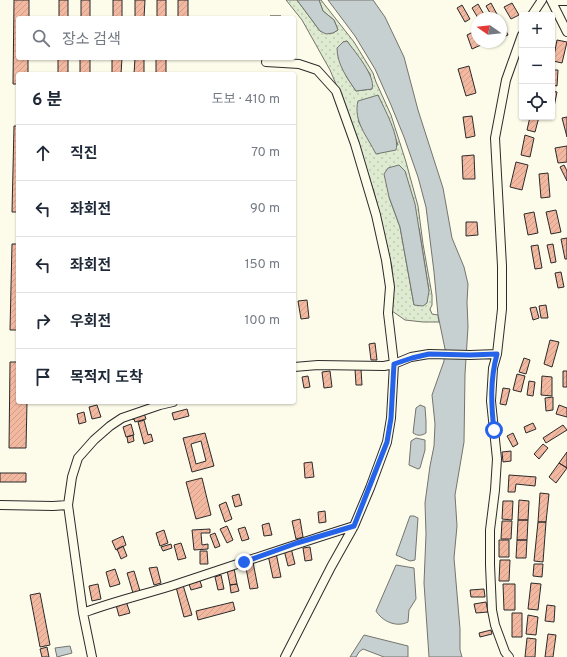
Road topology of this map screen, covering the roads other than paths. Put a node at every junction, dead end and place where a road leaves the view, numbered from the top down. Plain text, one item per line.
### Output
1 (542, 0) edge
2 (552, 0) edge
3 (567, 1) edge
4 (534, 12) edge
5 (567, 32) edge
6 (519, 43) edge
7 (266, 62) dead end
8 (497, 354) junction
9 (394, 364) junction
10 (296, 367) edge
11 (160, 404) edge
12 (0, 505) edge
13 (68, 505) junction
14 (354, 526) junction
15 (83, 613) junction
16 (92, 657) edge
17 (285, 657) edge
18 (509, 657) edge

1 - 4 street
2 - 3 street
2 - 5 street
6 - 8 street
7 - 9 street
8 - 9 street
8 - 18 street
9 - 10 street
9 - 14 street
11 - 13 street
12 - 13 street
13 - 15 street
14 - 15 street
14 - 17 street
15 - 16 street

